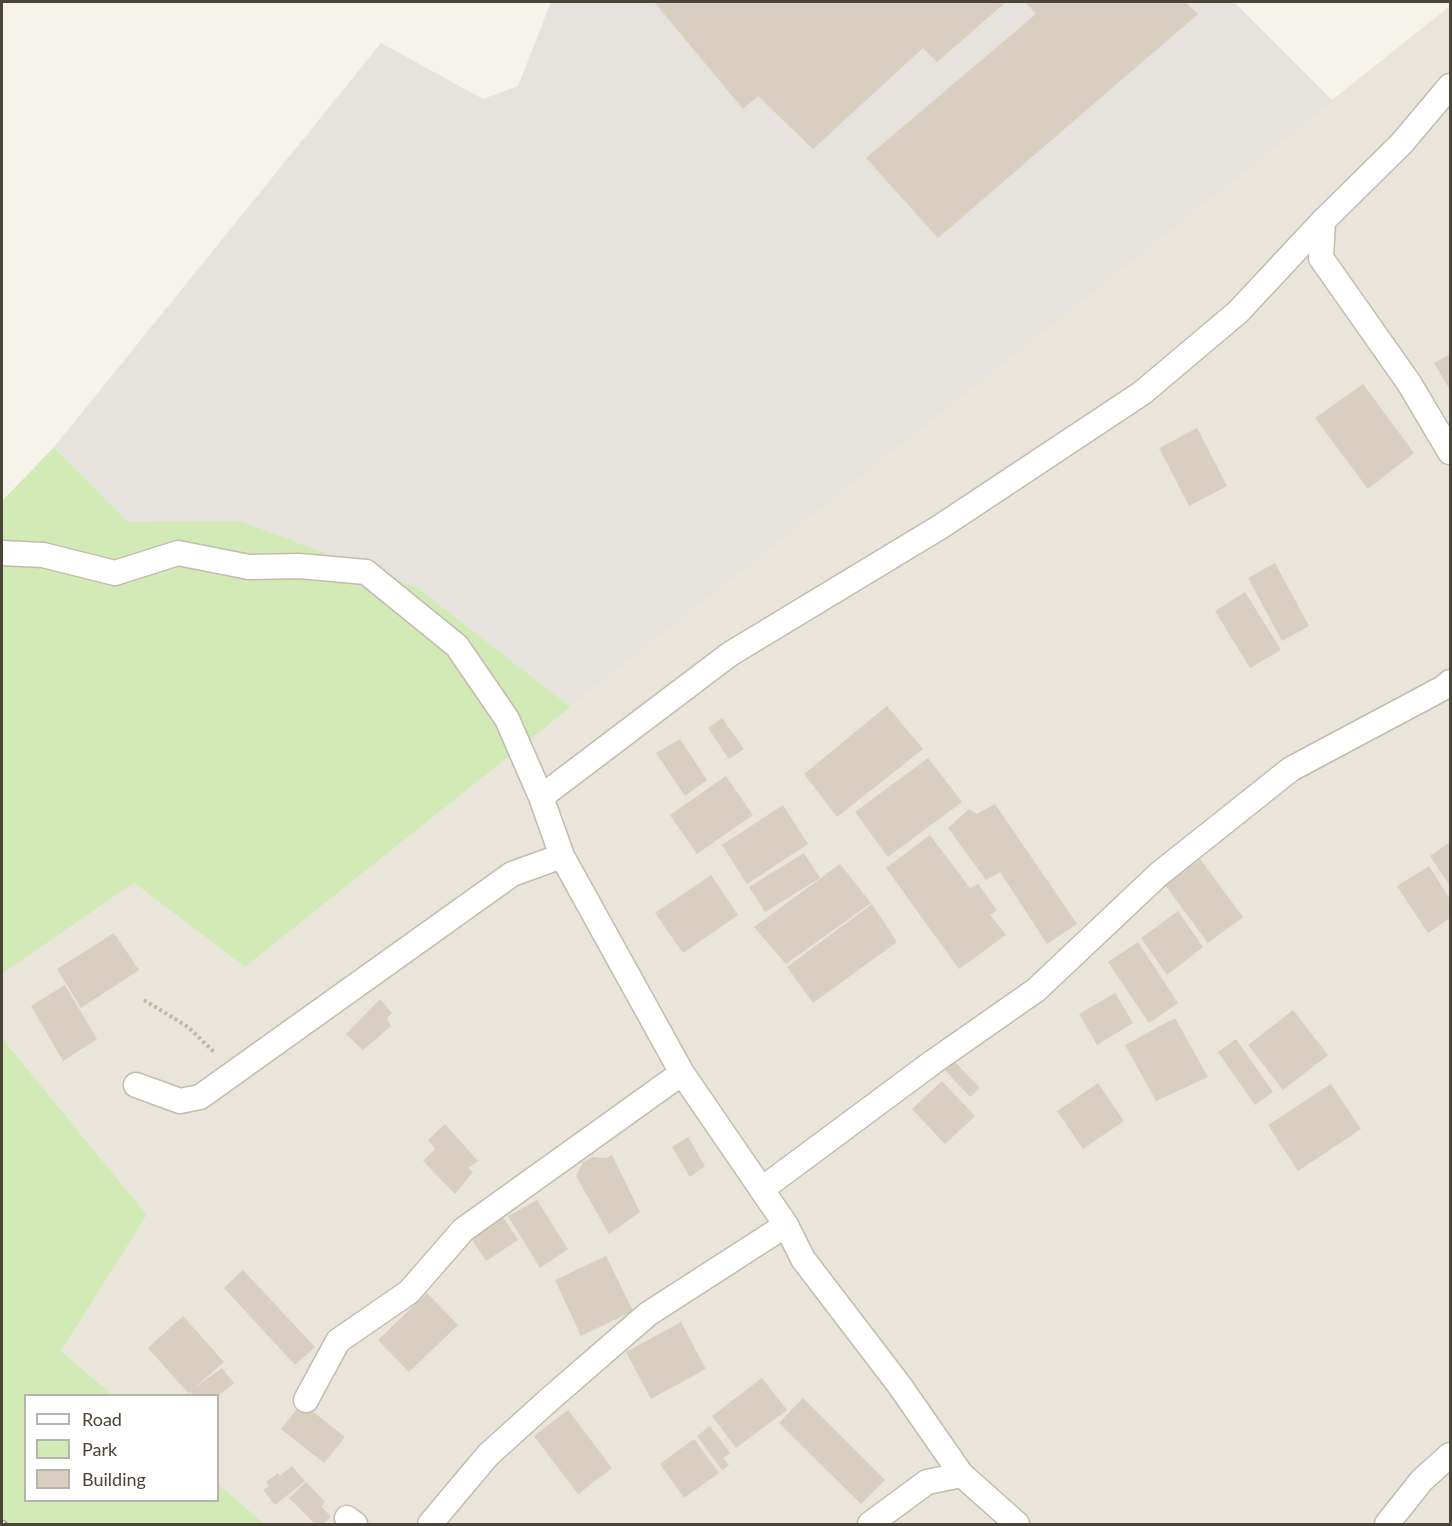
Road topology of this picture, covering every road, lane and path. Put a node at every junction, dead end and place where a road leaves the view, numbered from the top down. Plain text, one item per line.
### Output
1 (1450, 86) edge
2 (1323, 222) junction
3 (1450, 452) edge
4 (2, 553) edge
5 (1450, 682) edge
6 (541, 797) junction
7 (562, 856) junction
8 (144, 1000) dead end
9 (236, 1072) junction
10 (682, 1073) junction
11 (136, 1085) dead end
12 (762, 1189) junction
13 (786, 1226) junction
14 (306, 1400) dead end
15 (1450, 1455) edge
16 (961, 1474) junction
17 (430, 1524) edge
18 (870, 1524) edge
19 (1017, 1524) edge
20 (1387, 1524) edge

1 - 2 street
2 - 3 street
2 - 6 street
4 - 6 street
5 - 12 street
6 - 7 street
7 - 9 street
7 - 10 street
8 - 9 path
9 - 11 street
10 - 12 street
10 - 14 street
12 - 13 street
13 - 16 street
13 - 17 street
15 - 20 street
16 - 18 street
16 - 19 street

